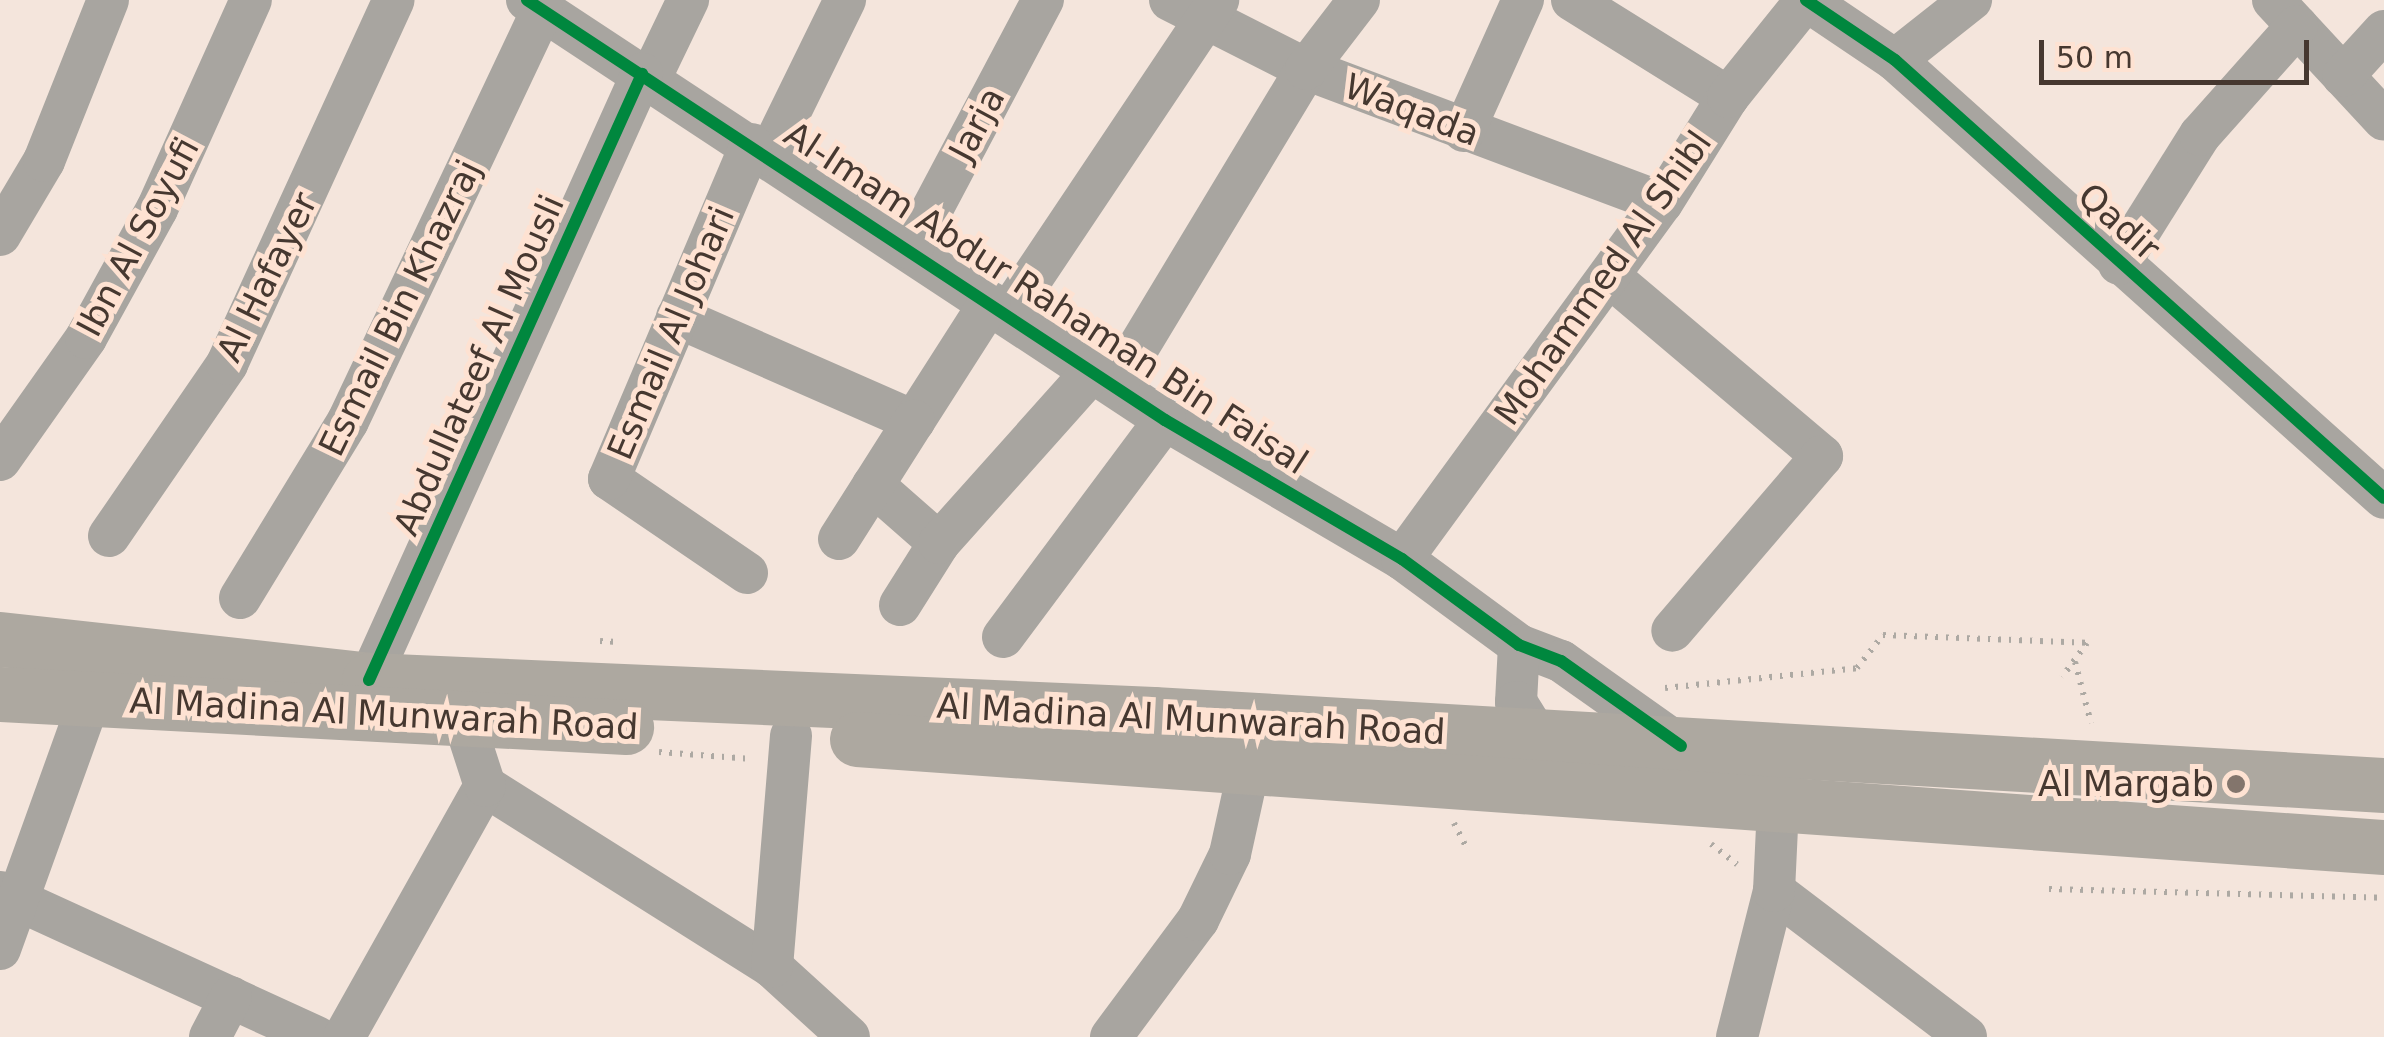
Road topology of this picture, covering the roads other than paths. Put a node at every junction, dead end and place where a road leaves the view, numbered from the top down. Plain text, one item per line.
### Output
1 (108, 0) edge
2 (251, 0) edge
3 (394, 0) edge
4 (688, 0) edge
5 (846, 0) edge
6 (1044, 0) edge
7 (1359, 0) edge
8 (1523, 0) edge
9 (1572, 0) edge
10 (1806, 0) edge
11 (1972, 0) edge
12 (535, 4) edge
13 (1198, 6) edge
14 (2285, 13) edge
15 (2384, 31) edge
16 (1895, 60) junction
17 (1306, 69) junction
18 (2342, 76) junction
19 (646, 77) junction
20 (1728, 97) junction
21 (2384, 120) edge
22 (1464, 131) junction
23 (760, 150) junction
24 (1662, 204) junction
25 (0, 234) edge
26 (911, 249) junction
27 (2118, 264) junction
28 (1609, 276) junction
29 (999, 308) junction
30 (677, 317) junction
31 (1104, 379) junction
32 (1164, 420) junction
33 (914, 422) junction
34 (0, 460) edge
35 (873, 485) junction
36 (2384, 498) edge
37 (109, 536) dead end
38 (839, 539) dead end
39 (938, 543) junction
40 (1402, 559) junction
41 (746, 573) dead end
42 (240, 598) dead end
43 (900, 606) dead end
44 (1672, 631) dead end
45 (0, 638) edge
46 (1004, 638) dead end
47 (1519, 645) junction
48 (368, 680) junction
49 (0, 694) edge
50 (456, 698) junction
51 (90, 699) junction
52 (970, 728) junction
53 (791, 736) junction
54 (1537, 736) junction
55 (1681, 746) junction
56 (1250, 763) junction
57 (2384, 784) edge
58 (485, 786) junction
59 (1778, 807) junction
60 (2384, 846) edge
61 (1774, 891) junction
62 (10, 896) edge
63 (0, 950) edge
64 (772, 967) junction
65 (231, 997) junction
66 (210, 1037) edge
67 (318, 1037) edge
68 (344, 1037) edge
69 (849, 1037) edge
70 (1110, 1037) edge
71 (1738, 1037) edge
72 (1966, 1037) edge

1 - 25 street
2 - 34 street, Ibn Al Soyufi
3 - 37 street, Al Hafayer
4 - 19 street, Abdullateef Al Mousli
5 - 23 street, Esmail Al Johari
6 - 26 street, Jarja
7 - 17 street
8 - 22 street
9 - 20 street
10 - 16 street, Qadir
10 - 20 street, Mohammed Al Shibl
11 - 16 street
12 - 19 street, Al-Imam Abdur Rahaman Bin Faisal
12 - 42 street, Esmail Bin Khazraj
13 - 17 street, Waqada
13 - 29 street
14 - 18 street
14 - 27 street
15 - 18 street
16 - 27 street, Qadir
17 - 22 street, Waqada
17 - 31 street
18 - 21 street
19 - 23 street, Al-Imam Abdur Rahaman Bin Faisal
19 - 48 street, Abdullateef Al Mousli
20 - 24 street, Mohammed Al Shibl
22 - 24 street, Waqada
23 - 26 street, Al-Imam Abdur Rahaman Bin Faisal
23 - 30 street, Esmail Al Johari
24 - 28 street, Mohammed Al Shibl
26 - 29 street, Al-Imam Abdur Rahaman Bin Faisal
27 - 36 street, Qadir
28 - 40 street, Mohammed Al Shibl
28 - 44 street
29 - 31 street, Al-Imam Abdur Rahaman Bin Faisal
29 - 33 street
30 - 33 street
30 - 41 street, Esmail Al Johari
31 - 32 street, Al-Imam Abdur Rahaman Bin Faisal
31 - 39 street
32 - 40 street, Al-Imam Abdur Rahaman Bin Faisal
32 - 46 street
33 - 35 street
35 - 38 street
35 - 39 street
39 - 43 street
40 - 47 street, Al-Imam Abdur Rahaman Bin Faisal
45 - 48 main road, Al Madina Al Munwarah Road
47 - 54 street
47 - 55 street, Al-Imam Abdur Rahaman Bin Faisal
48 - 50 main road, Al Madina Al Munwarah Road
49 - 51 main road, Al Madina Al Munwarah Road
50 - 51 main road, Al Madina Al Munwarah Road
50 - 52 main road, Al Madina Al Munwarah Road
50 - 53 main road, Al Madina Al Munwarah Road
50 - 58 street
51 - 62 street
52 - 53 main road, Al Madina Al Munwarah Road
52 - 54 main road, Al Madina Al Munwarah Road
52 - 56 main road, Al Madina Al Munwarah Road
53 - 64 street
54 - 55 main road, Al Madina Al Munwarah Road
55 - 57 main road, Al Madina Al Munwarah Road
56 - 59 main road, Al Madina Al Munwarah Road
56 - 70 street
58 - 64 street
58 - 68 street
59 - 60 main road, Al Madina Al Munwarah Road
59 - 61 street
61 - 71 street
61 - 72 street
62 - 63 street
62 - 65 street
64 - 69 street
65 - 66 street
65 - 67 street

